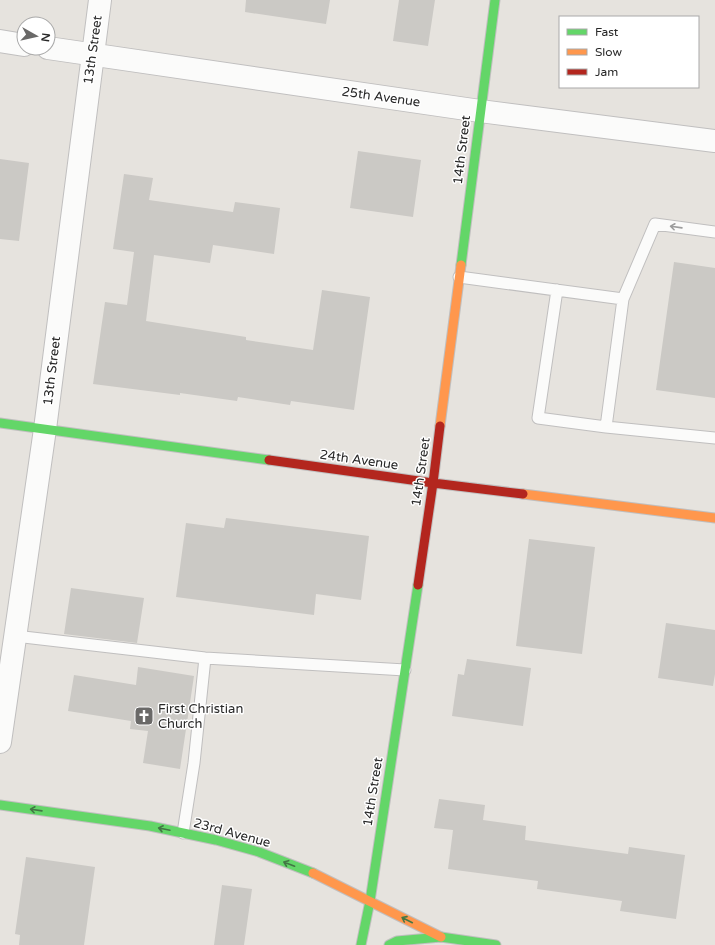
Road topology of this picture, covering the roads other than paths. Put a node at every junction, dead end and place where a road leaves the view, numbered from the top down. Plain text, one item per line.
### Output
1 (100, 0) edge
2 (495, 0) edge
3 (0, 42) edge
4 (16, 44) edge
5 (56, 49) edge
6 (93, 54) junction
7 (480, 111) junction
8 (715, 141) edge
9 (715, 232) edge
10 (459, 277) junction
11 (557, 290) junction
12 (623, 299) junction
13 (0, 422) edge
14 (606, 427) junction
15 (45, 428) junction
16 (715, 438) edge
17 (433, 483) junction
18 (715, 518) edge
19 (15, 636) junction
20 (205, 658) junction
21 (405, 670) junction
22 (0, 742) edge
23 (0, 805) edge
24 (183, 833) junction
25 (370, 901) junction
26 (441, 937) junction
27 (361, 945) edge
28 (389, 945) edge
29 (496, 945) edge

1 - 6 street, 13th Street
2 - 7 main road, 14th Street
3 - 4 street
5 - 6 street, 25th Avenue
6 - 7 street, 25th Avenue
6 - 15 street, 13th Street
7 - 8 street, 25th Avenue
7 - 10 main road, 14th Street
9 -> 12 lane
10 - 11 lane
10 - 17 main road, 14th Street
11 - 12 lane
11 - 14 lane
12 - 14 lane
13 - 15 main road, 24th Avenue
14 - 16 lane
15 - 17 main road, 24th Avenue
15 - 19 street, 13th Street
17 - 18 main road, 24th Avenue
17 - 21 main road, 14th Street
19 - 20 lane
19 - 22 street, 13th Street
20 - 21 lane
20 - 24 lane
21 - 25 main road, 14th Street
24 -> 23 main road, 23rd Avenue
25 -> 24 main road, 23rd Avenue
26 -> 25 main road, 23rd Avenue
25 - 27 main road, 14th Street
26 - 28 main road, 23rd Avenue
26 - 29 main road, 23rd Avenue

